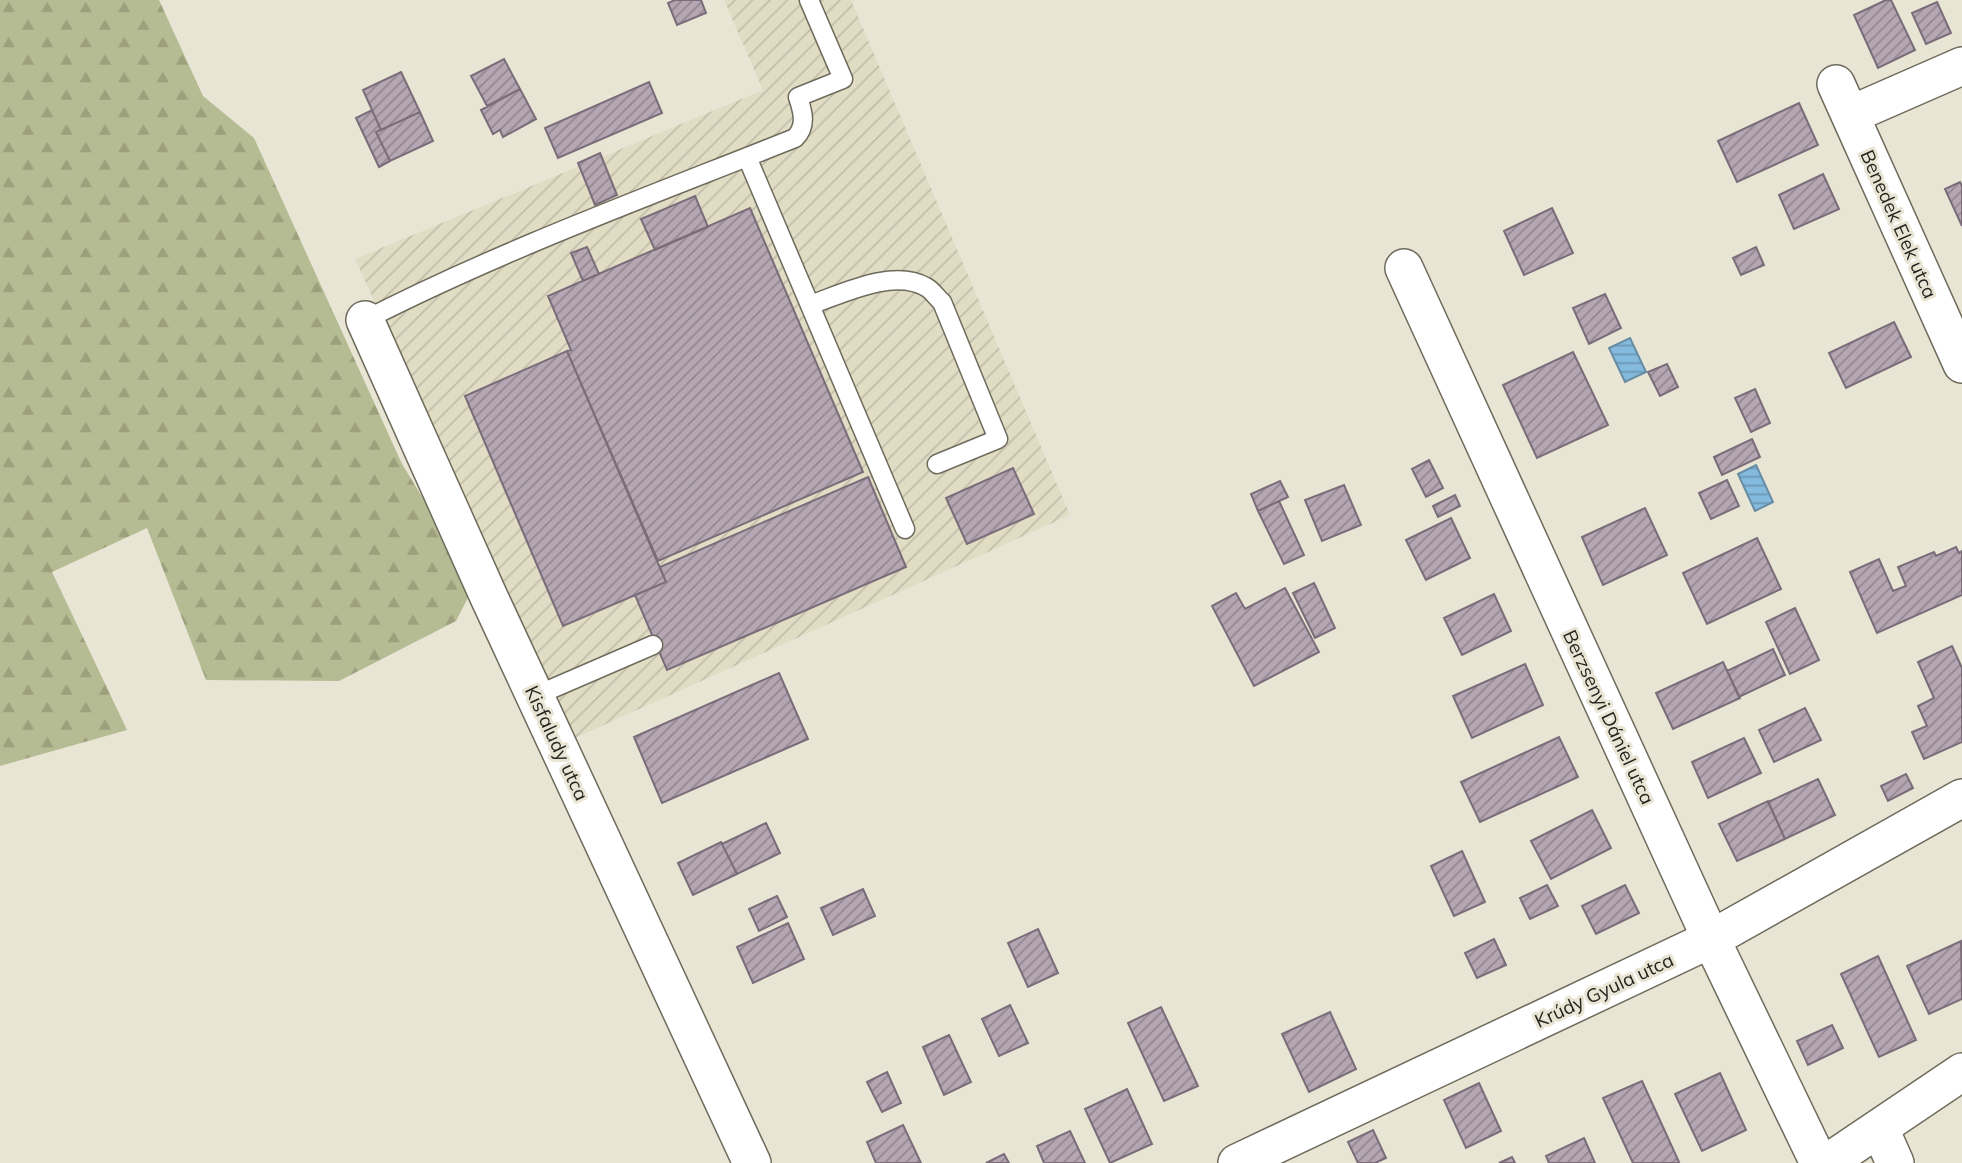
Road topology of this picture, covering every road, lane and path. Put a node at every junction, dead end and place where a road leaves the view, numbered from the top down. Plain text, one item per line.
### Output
1 (809, 0) edge
2 (1962, 66) edge
3 (747, 157) junction
4 (1404, 268) dead end
5 (810, 305) junction
6 (365, 320) joint
7 (1962, 364) edge
8 (937, 464) dead end
9 (905, 529) dead end
10 (653, 645) dead end
11 (535, 696) junction
12 (1962, 798) edge
13 (1711, 939) junction
14 (1962, 1072) edge
15 (1880, 1129) junction
16 (752, 1163) edge
17 (1237, 1163) edge
18 (1819, 1163) edge
19 (1827, 1163) edge
20 (1895, 1163) edge

1 - 3 lane
2 - 7 street, Benedek Elek utca
3 - 5 lane
3 - 6 lane
4 - 13 street, Berzsenyi Dániel utca
5 - 8 lane
5 - 9 lane
6 - 11 street, Kisfaludy utca
10 - 11 lane
11 - 16 street, Kisfaludy utca
12 - 13 street, Krúdy Gyula utca
13 - 17 street, Krúdy Gyula utca
13 - 18 street, Berzsenyi Dániel utca
14 - 15 street
15 - 19 street
15 - 20 street

